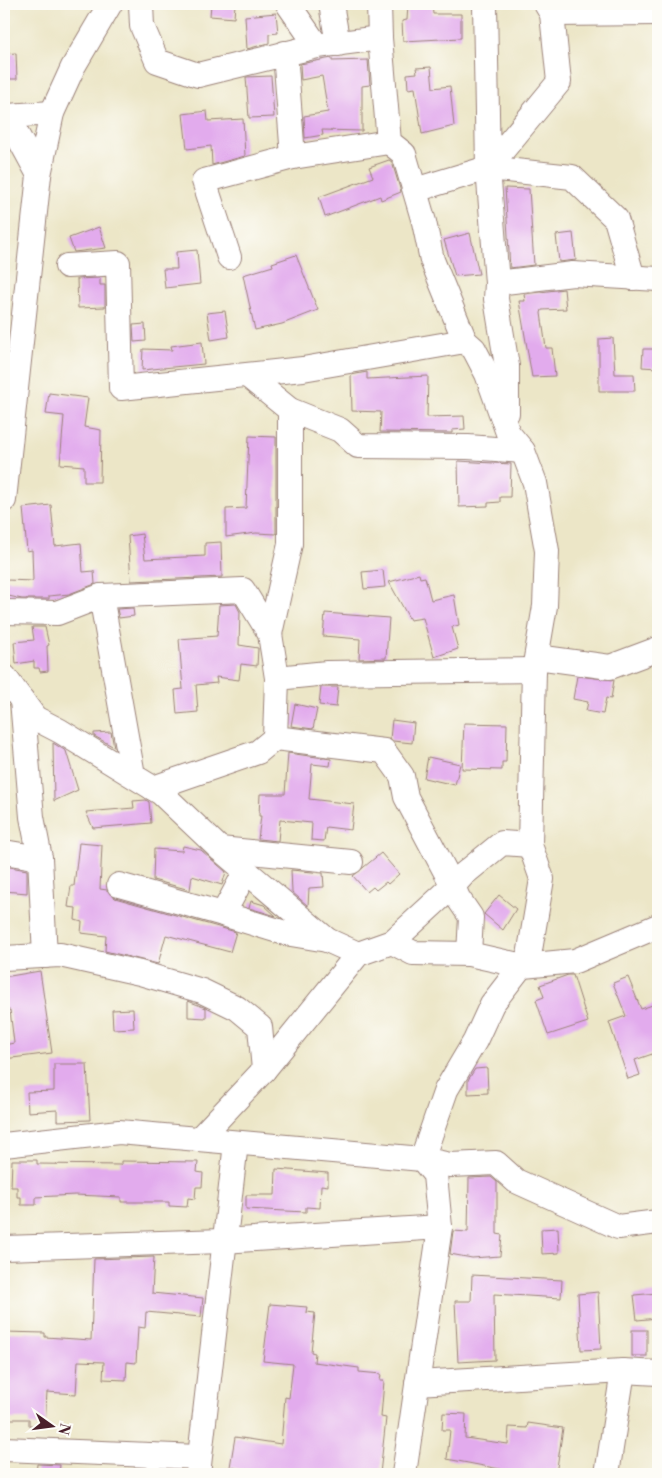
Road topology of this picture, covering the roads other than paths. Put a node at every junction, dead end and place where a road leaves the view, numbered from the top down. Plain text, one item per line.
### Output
1 (110, 4) edge
2 (141, 4) edge
3 (288, 4) edge
4 (331, 4) edge
5 (379, 4) edge
6 (485, 4) edge
7 (549, 9) edge
8 (658, 13) edge
9 (380, 38) junction
10 (328, 45) junction
11 (284, 53) junction
12 (52, 113) junction
13 (5, 116) edge
14 (389, 142) junction
15 (293, 157) junction
16 (488, 168) junction
17 (39, 176) junction
18 (415, 190) junction
19 (229, 257) dead end
20 (67, 266) dead end
21 (633, 278) junction
22 (658, 279) edge
23 (497, 283) junction
24 (466, 341) junction
25 (248, 376) junction
26 (290, 410) junction
27 (515, 442) junction
28 (4, 500) edge
29 (101, 596) junction
30 (4, 612) edge
31 (270, 634) junction
32 (658, 649) edge
33 (536, 663) junction
34 (4, 676) edge
35 (277, 678) junction
36 (16, 708) edge
37 (275, 738) junction
38 (133, 775) junction
39 (153, 788) junction
40 (530, 844) junction
41 (220, 849) junction
42 (4, 852) edge
43 (40, 858) junction
44 (351, 862) dead end
45 (246, 871) junction
46 (119, 885) dead end
47 (454, 886) junction
48 (223, 914) junction
49 (658, 926) edge
50 (327, 940) junction
51 (392, 942) junction
52 (358, 954) junction
53 (469, 954) junction
54 (46, 956) junction
55 (4, 958) edge
56 (523, 966) junction
57 (264, 1070) junction
58 (199, 1139) junction
59 (236, 1143) junction
60 (4, 1145) edge
61 (422, 1160) junction
62 (658, 1222) edge
63 (440, 1227) junction
64 (223, 1241) junction
65 (4, 1248) edge
66 (622, 1371) junction
67 (658, 1373) edge
68 (417, 1383) junction
69 (4, 1449) edge
70 (198, 1466) edge
71 (404, 1474) edge
72 (607, 1474) edge

1 - 12 street
2 - 11 street
3 - 10 street
4 - 10 street
5 - 9 street
6 - 16 street
7 - 8 street
7 - 16 street
9 - 10 street
9 - 14 street
10 - 11 street
11 - 15 street
12 - 13 street
12 - 17 street
13 - 17 street
14 - 15 street
14 - 18 street
15 - 19 street
16 - 18 street
16 - 21 street
16 - 23 street
17 - 28 street
18 - 24 street
20 - 25 street
21 - 22 street
21 - 23 street
23 - 27 street
24 - 25 street
24 - 27 street
25 - 26 street
26 - 27 street
26 - 31 street
27 - 33 street
29 - 30 street
29 - 31 street
29 - 38 street
31 - 35 street
32 - 33 street
33 - 35 street
33 - 40 street
34 - 36 street
35 - 37 street
36 - 38 street
36 - 43 street
37 - 39 street
37 - 47 street
38 - 39 street
39 - 41 street
40 - 47 street
40 - 56 street
41 - 44 street
41 - 45 street
42 - 43 street
43 - 54 street
45 - 48 street
45 - 50 street
46 - 48 street
47 - 51 street
47 - 53 street
48 - 50 street
49 - 56 street
50 - 52 street
51 - 52 street
51 - 53 street
52 - 57 street
53 - 56 street
54 - 55 street
54 - 57 street
56 - 61 street
57 - 58 street
58 - 59 street
58 - 60 street
59 - 61 street
59 - 64 street
61 - 62 street
61 - 63 street
63 - 64 street
63 - 68 street
64 - 65 street
64 - 70 street
66 - 67 street
66 - 68 street
66 - 72 street
68 - 71 street
69 - 70 street

